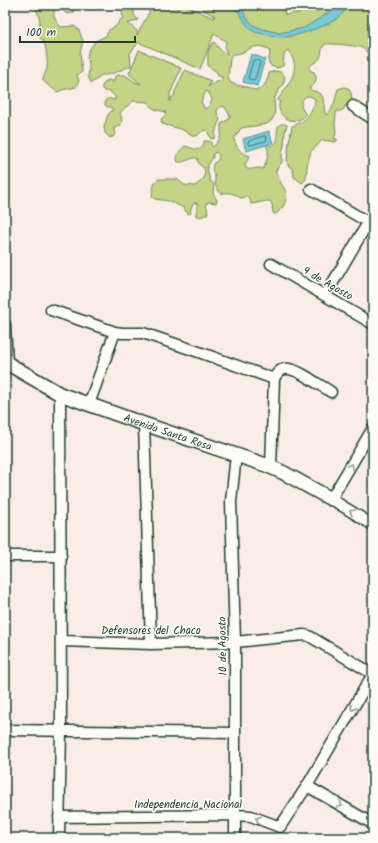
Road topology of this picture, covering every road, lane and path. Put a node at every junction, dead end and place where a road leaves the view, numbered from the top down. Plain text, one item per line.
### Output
1 (354, 106) dead end
2 (373, 119) edge
3 (311, 189) dead end
4 (371, 220) edge
5 (271, 264) dead end
6 (325, 296) junction
7 (51, 310) dead end
8 (5, 324) edge
9 (373, 324) edge
10 (115, 332) junction
11 (6, 363) edge
12 (274, 379) junction
13 (331, 392) dead end
14 (60, 394) junction
15 (89, 404) junction
16 (144, 424) junction
17 (373, 428) edge
18 (236, 455) junction
19 (272, 467) junction
20 (331, 499) junction
21 (373, 525) edge
22 (5, 556) edge
23 (61, 556) junction
24 (61, 641) junction
25 (235, 642) junction
26 (151, 644) junction
27 (373, 674) edge
28 (5, 730) edge
29 (62, 731) junction
30 (234, 733) junction
31 (307, 786) junction
32 (235, 815) junction
33 (59, 817) junction
34 (373, 824) edge
35 (59, 838) edge
36 (235, 838) edge

1 - 2 street
3 - 4 street
4 - 6 street
5 - 6 street, 9 de Agosto
6 - 9 street, 9 de Agosto
7 - 10 street
8 - 11 street
10 - 12 street
10 - 15 street
11 - 14 main road, Avenida Santa Rosa
12 - 13 street
12 - 19 street
14 - 15 main road, Avenida Santa Rosa
14 - 23 street
15 - 16 main road, Avenida Santa Rosa
16 - 18 main road, Avenida Santa Rosa
16 - 26 street
20 -> 17 street
18 - 19 main road, Avenida Santa Rosa
18 - 25 street, 10 de Agosto
19 - 20 main road, Avenida Santa Rosa
21 -> 20 street
22 - 23 street
23 - 24 street
24 - 26 street, Defensores del Chaco
24 - 29 street
25 - 26 street, Defensores del Chaco
25 - 27 street, Defensores del Chaco
25 - 30 street, 10 de Agosto
27 -> 31 street, Independencia Nacional
28 - 29 street
29 - 30 street
29 - 33 street
30 - 32 street, 10 de Agosto
31 -> 32 street, Independencia Nacional
31 -> 34 street
32 - 33 street, Independencia Nacional
32 - 36 street, 10 de Agosto
33 - 35 street

